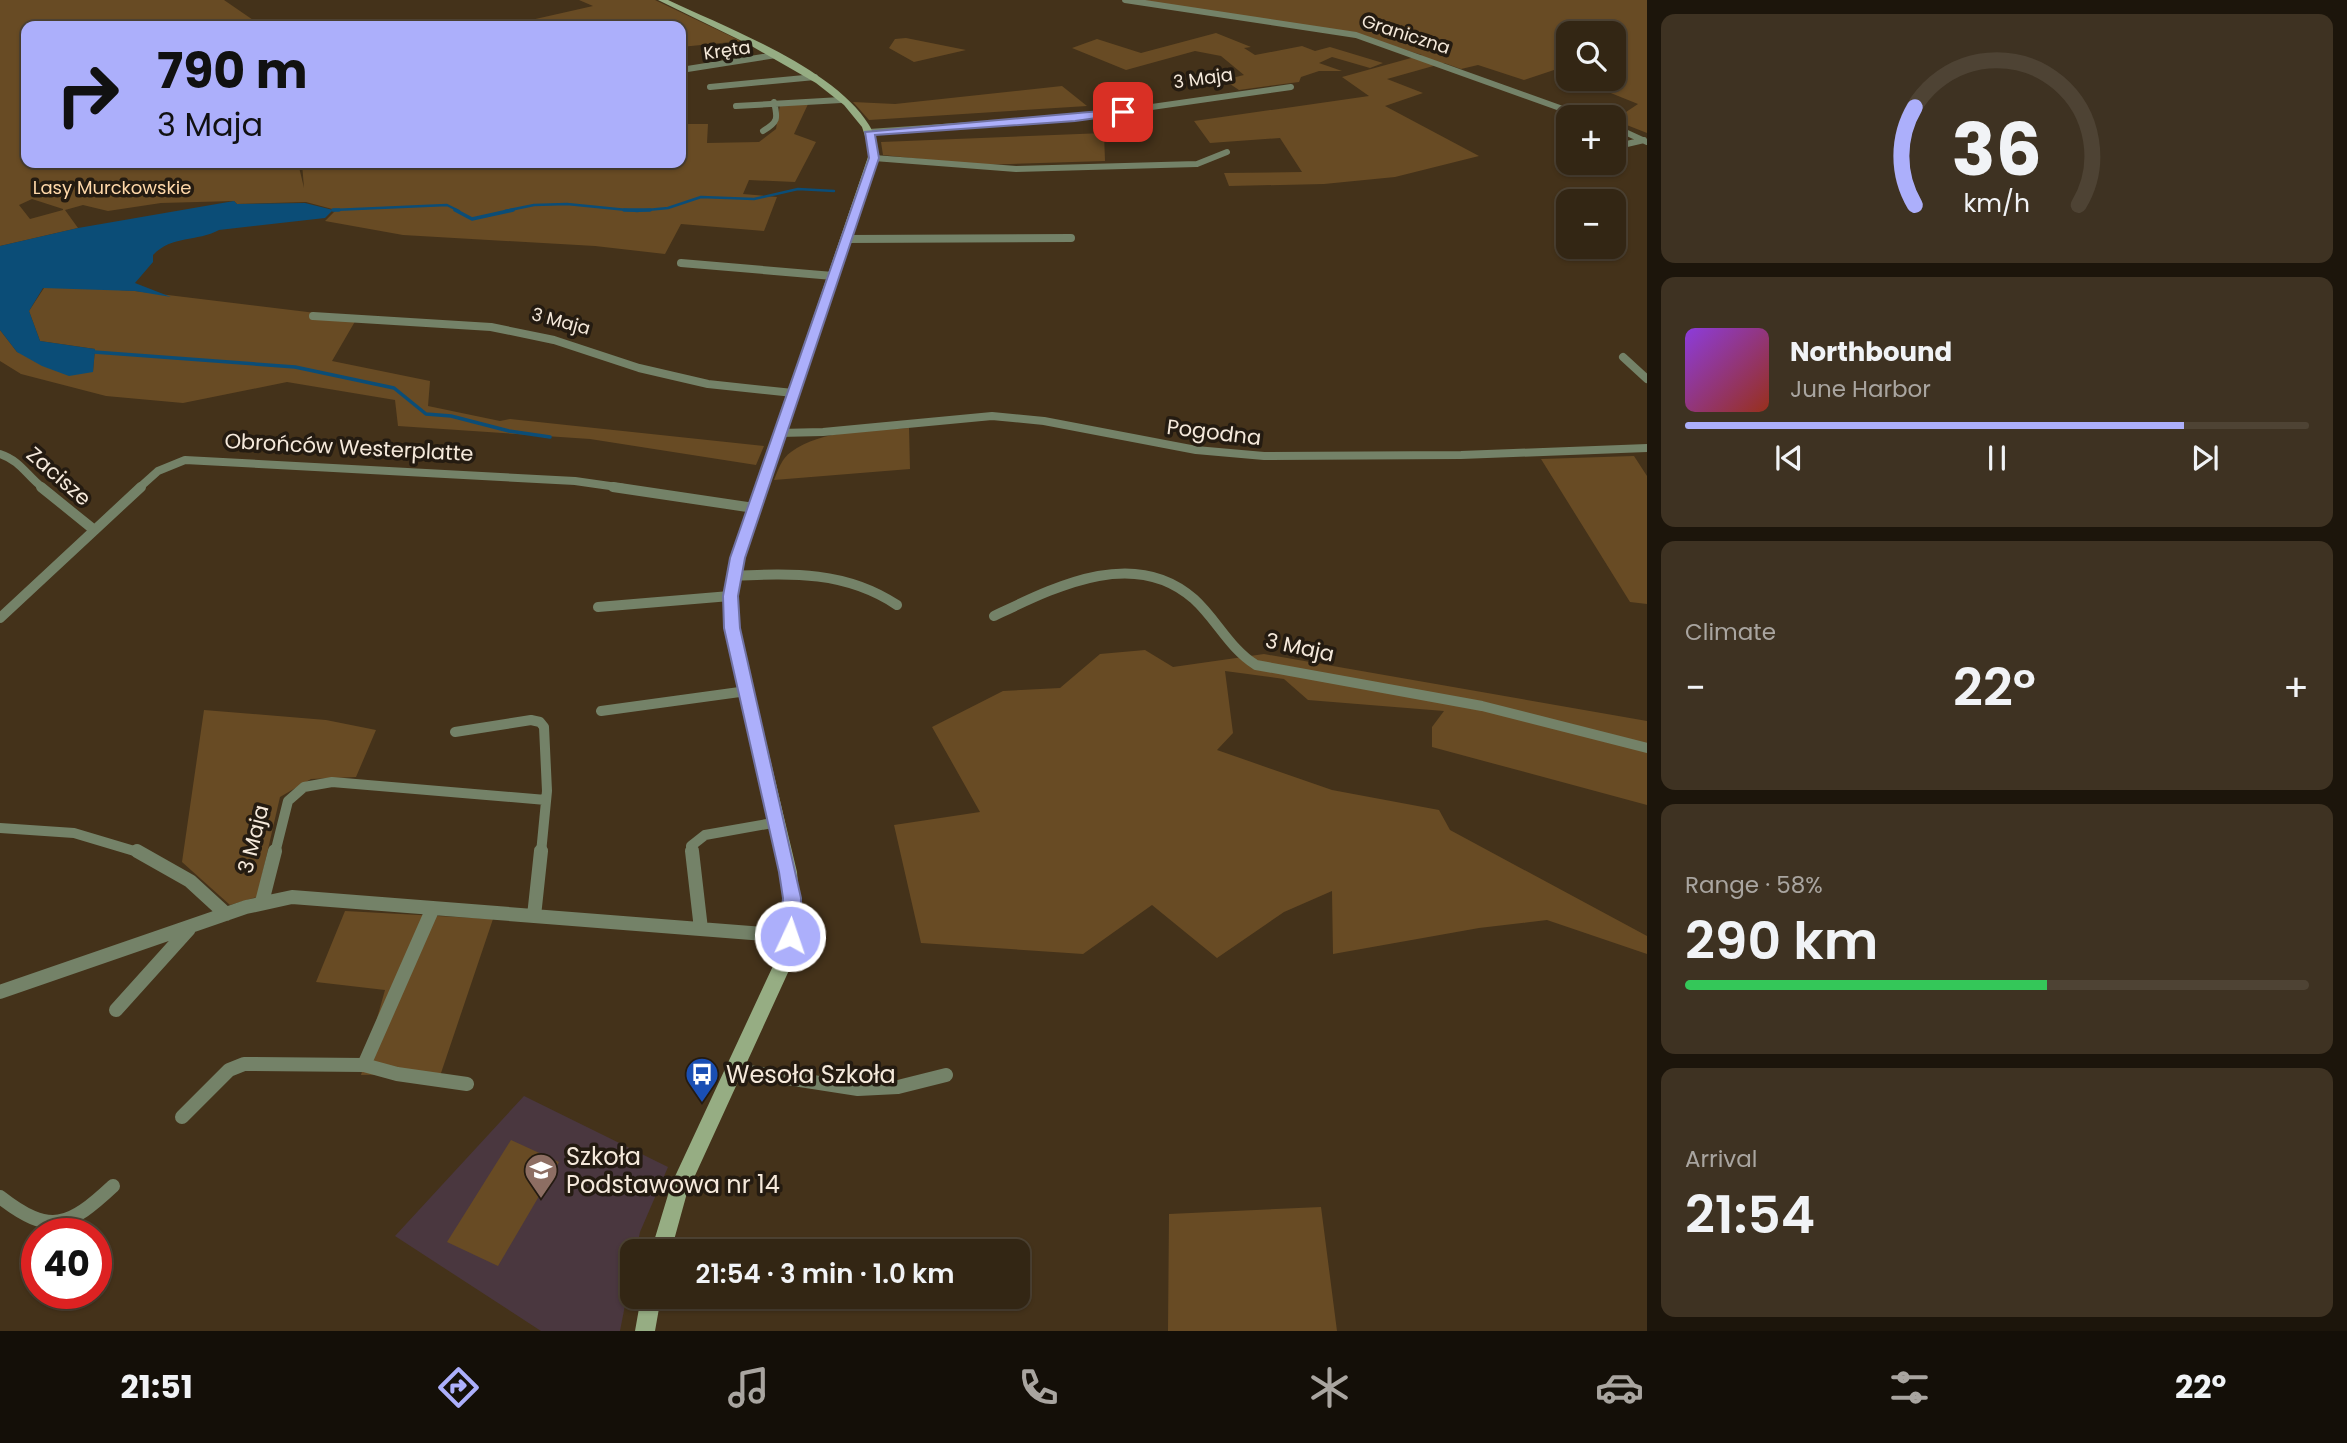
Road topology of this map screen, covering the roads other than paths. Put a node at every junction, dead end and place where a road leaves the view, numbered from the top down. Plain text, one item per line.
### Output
1 (662, 0) edge
2 (1125, 0) edge
3 (776, 55) junction
4 (686, 69) edge
5 (815, 78) junction
6 (710, 87) dead end
7 (1291, 87) dead end
8 (841, 100) junction
9 (774, 102) junction
10 (736, 106) dead end
11 (1556, 107) edge
12 (762, 131) dead end
13 (869, 132) junction
14 (1626, 132) edge
15 (1645, 141) edge
16 (1626, 145) edge
17 (1227, 152) dead end
18 (874, 158) junction
19 (1071, 238) dead end
20 (845, 239) junction
21 (681, 263) dead end
22 (833, 276) junction
23 (313, 316) dead end
24 (1623, 357) dead end
25 (1647, 379) edge
26 (793, 393) junction
27 (779, 433) junction
28 (1647, 448) edge
29 (0, 454) edge
30 (754, 509) junction
31 (93, 529) junction
32 (733, 576) junction
33 (730, 596) junction
34 (897, 605) dead end
35 (598, 607) dead end
36 (994, 616) dead end
37 (0, 618) edge
38 (747, 691) junction
39 (601, 711) dead end
40 (454, 733) dead end
41 (1647, 748) edge
42 (546, 800) junction
43 (778, 822) junction
44 (0, 828) edge
45 (262, 902) junction
46 (433, 908) junction
47 (226, 914) junction
48 (534, 916) junction
49 (192, 926) junction
50 (701, 929) junction
51 (790, 936) junction
52 (0, 992) edge
53 (116, 1010) dead end
54 (364, 1065) junction
55 (736, 1070) junction
56 (946, 1075) dead end
57 (467, 1084) dead end
58 (181, 1117) dead end
59 (113, 1186) dead end
60 (0, 1197) edge
61 (664, 1239) edge
62 (649, 1309) edge
63 (645, 1331) edge

1 - 3 street
2 - 11 street, Graniczna
3 - 4 street, Kręta
3 - 5 street
5 - 6 street
5 - 8 street
7 - 13 street, 3 Maja
8 - 9 street
8 - 13 street
9 - 10 street
9 - 12 street
13 - 18 street
14 - 15 street
15 - 16 street
17 - 18 street
18 - 20 street
19 - 20 street
20 - 22 street
21 - 22 street
22 - 26 street
23 - 26 street, 3 Maja
24 - 25 street
26 - 27 street
27 - 28 street, Pogodna
27 - 30 street
29 - 31 street, Zacisze
30 - 31 street, Obrońców Westerplatte
30 - 32 street
31 - 37 street, Obrońców Westerplatte
32 - 33 street
32 - 34 street
33 - 35 street
33 - 38 street
36 - 41 street, 3 Maja
38 - 39 street
38 - 43 street
40 - 42 street
42 - 45 street, 3 Maja
42 - 48 street
43 - 50 street
43 - 51 street
44 - 47 street
45 - 46 street, 3 Maja
45 - 47 street, 3 Maja
46 - 48 street, 3 Maja
46 - 54 street
47 - 49 street
48 - 50 street, 3 Maja
49 - 52 street
49 - 53 street
50 - 51 street, 3 Maja
51 - 55 street
54 - 57 street
54 - 58 street
55 - 56 street
55 - 61 street
59 - 60 street
62 - 63 street

